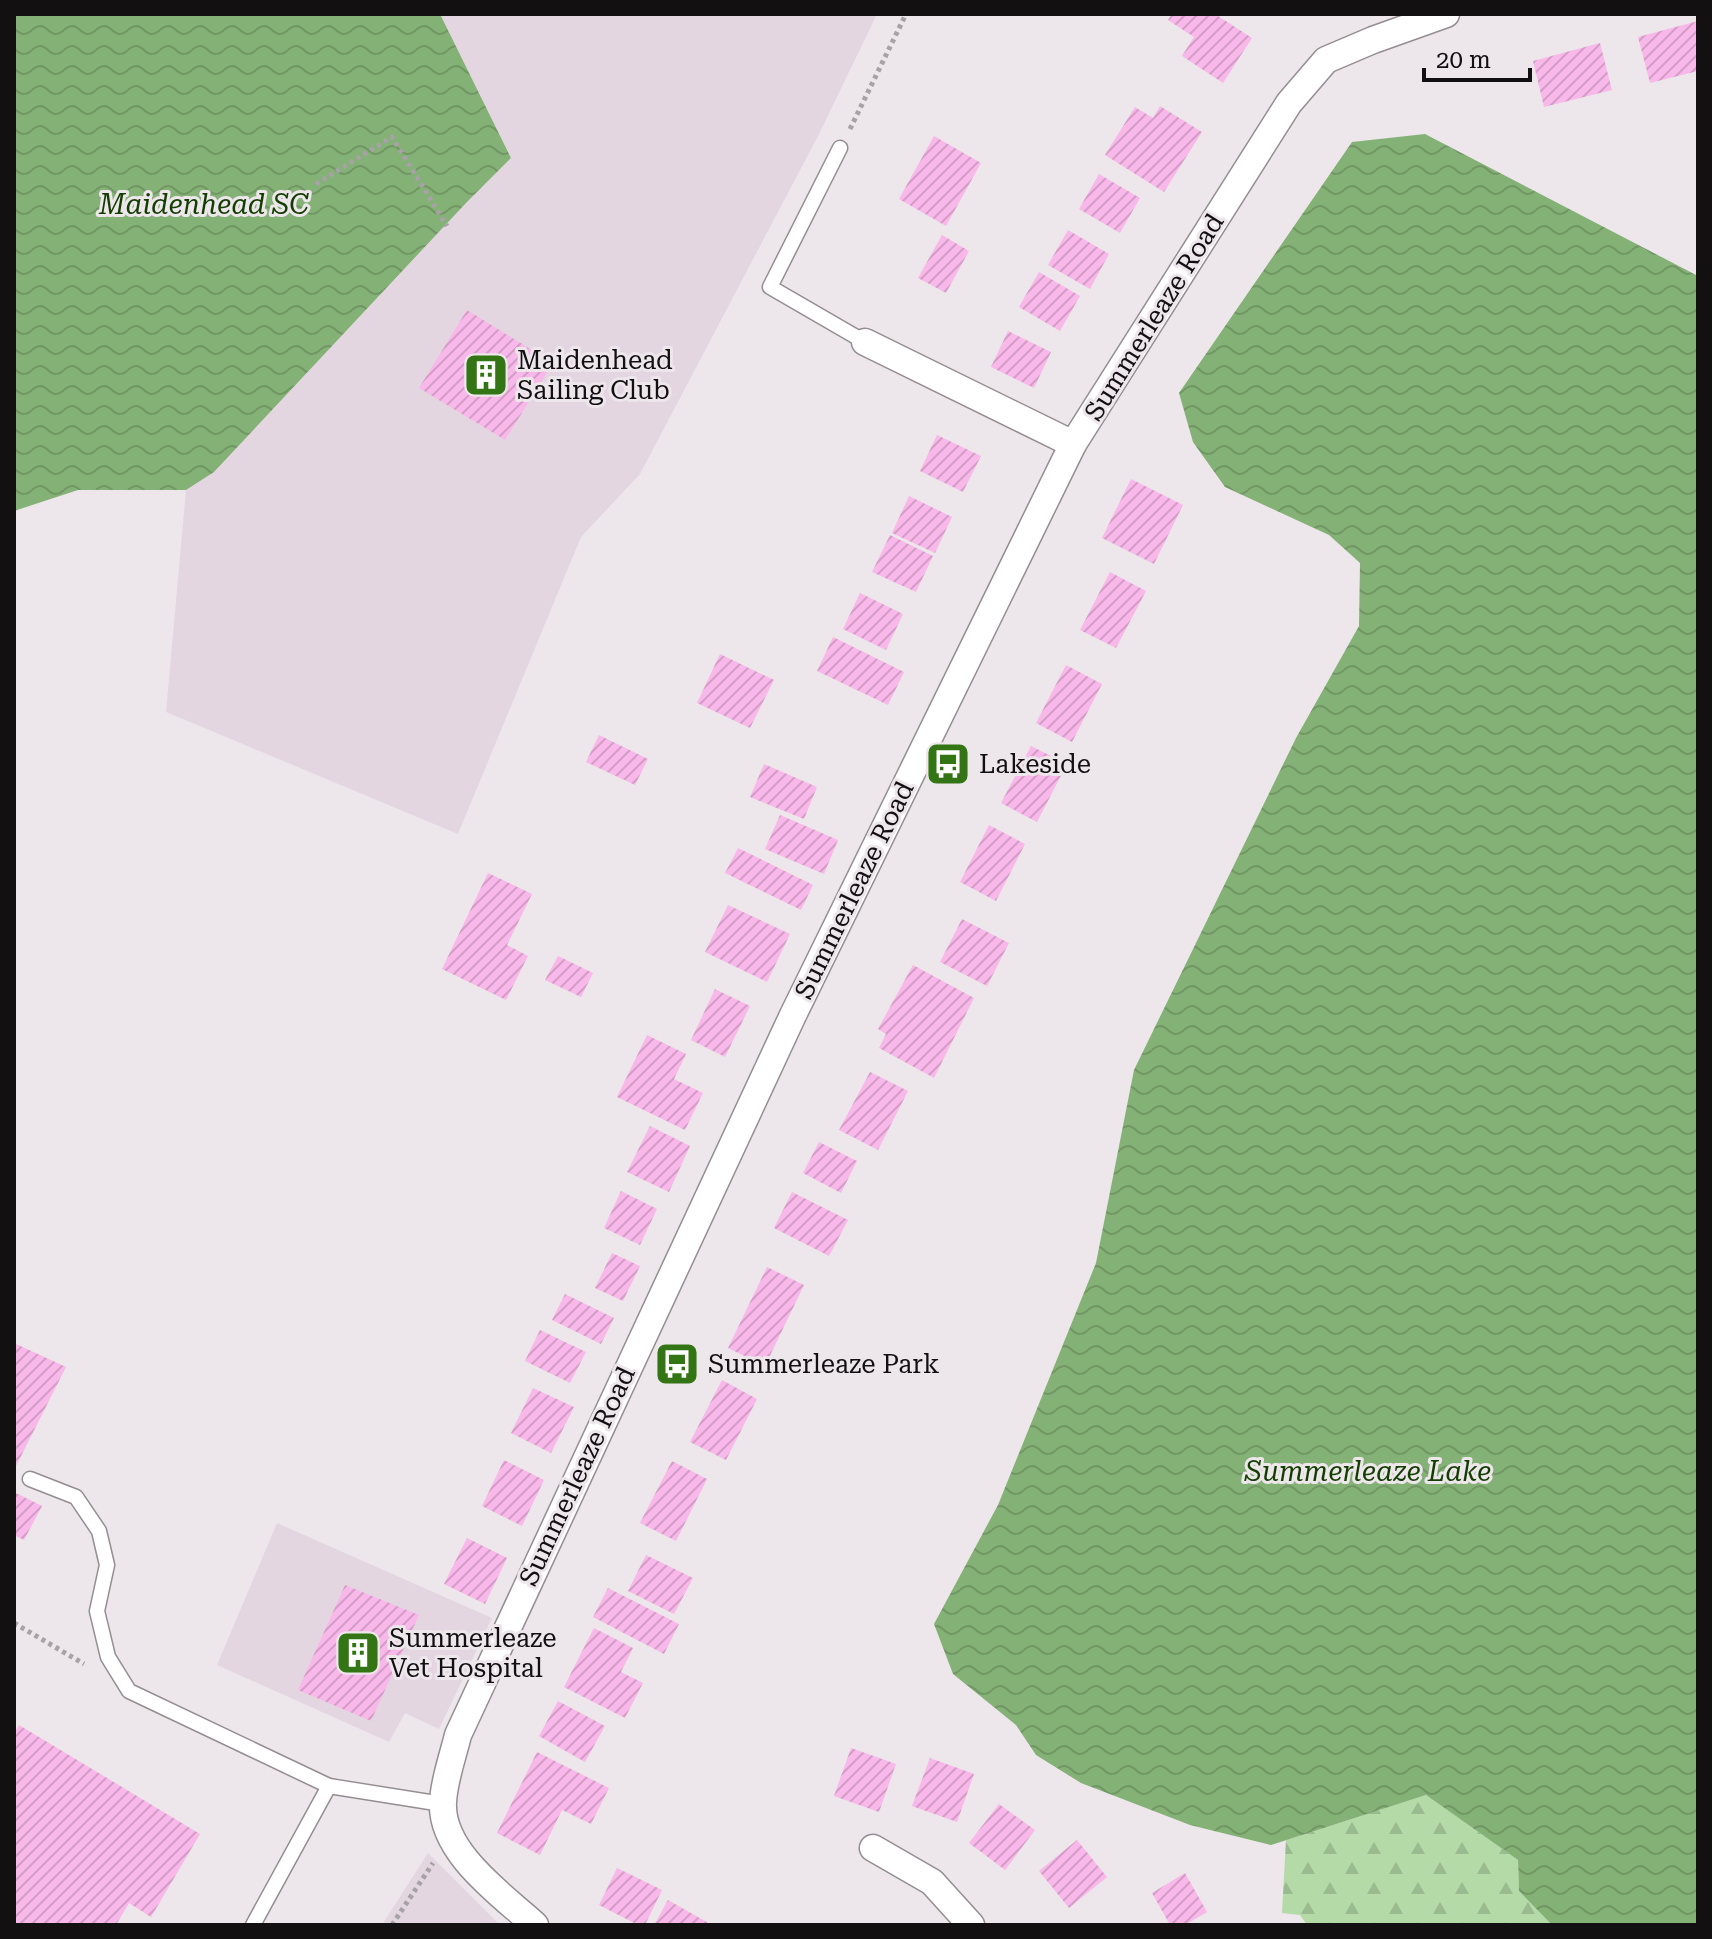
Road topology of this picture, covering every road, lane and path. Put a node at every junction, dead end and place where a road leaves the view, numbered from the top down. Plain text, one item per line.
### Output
1 (906, 14) edge
2 (1446, 14) edge
3 (840, 148) joint
4 (316, 184) dead end
5 (447, 226) dead end
6 (865, 342) joint
7 (1073, 444) junction
8 (30, 1479) dead end
9 (14, 1623) edge
10 (129, 1691) junction
11 (329, 1786) junction
12 (442, 1804) junction
13 (450, 1838) junction
14 (873, 1848) dead end
15 (253, 1925) edge
16 (392, 1925) edge
17 (535, 1925) edge
18 (971, 1925) edge

1 - 3 path
2 - 7 street, Summerleaze Road
3 - 6 lane
4 - 5 path
6 - 7 street
7 - 12 street, Summerleaze Road
8 - 10 lane
9 - 10 path
10 - 11 lane
11 - 12 lane
11 - 15 lane
12 - 13 street, Summerleaze Road
13 - 16 path
13 - 17 street
14 - 18 street

